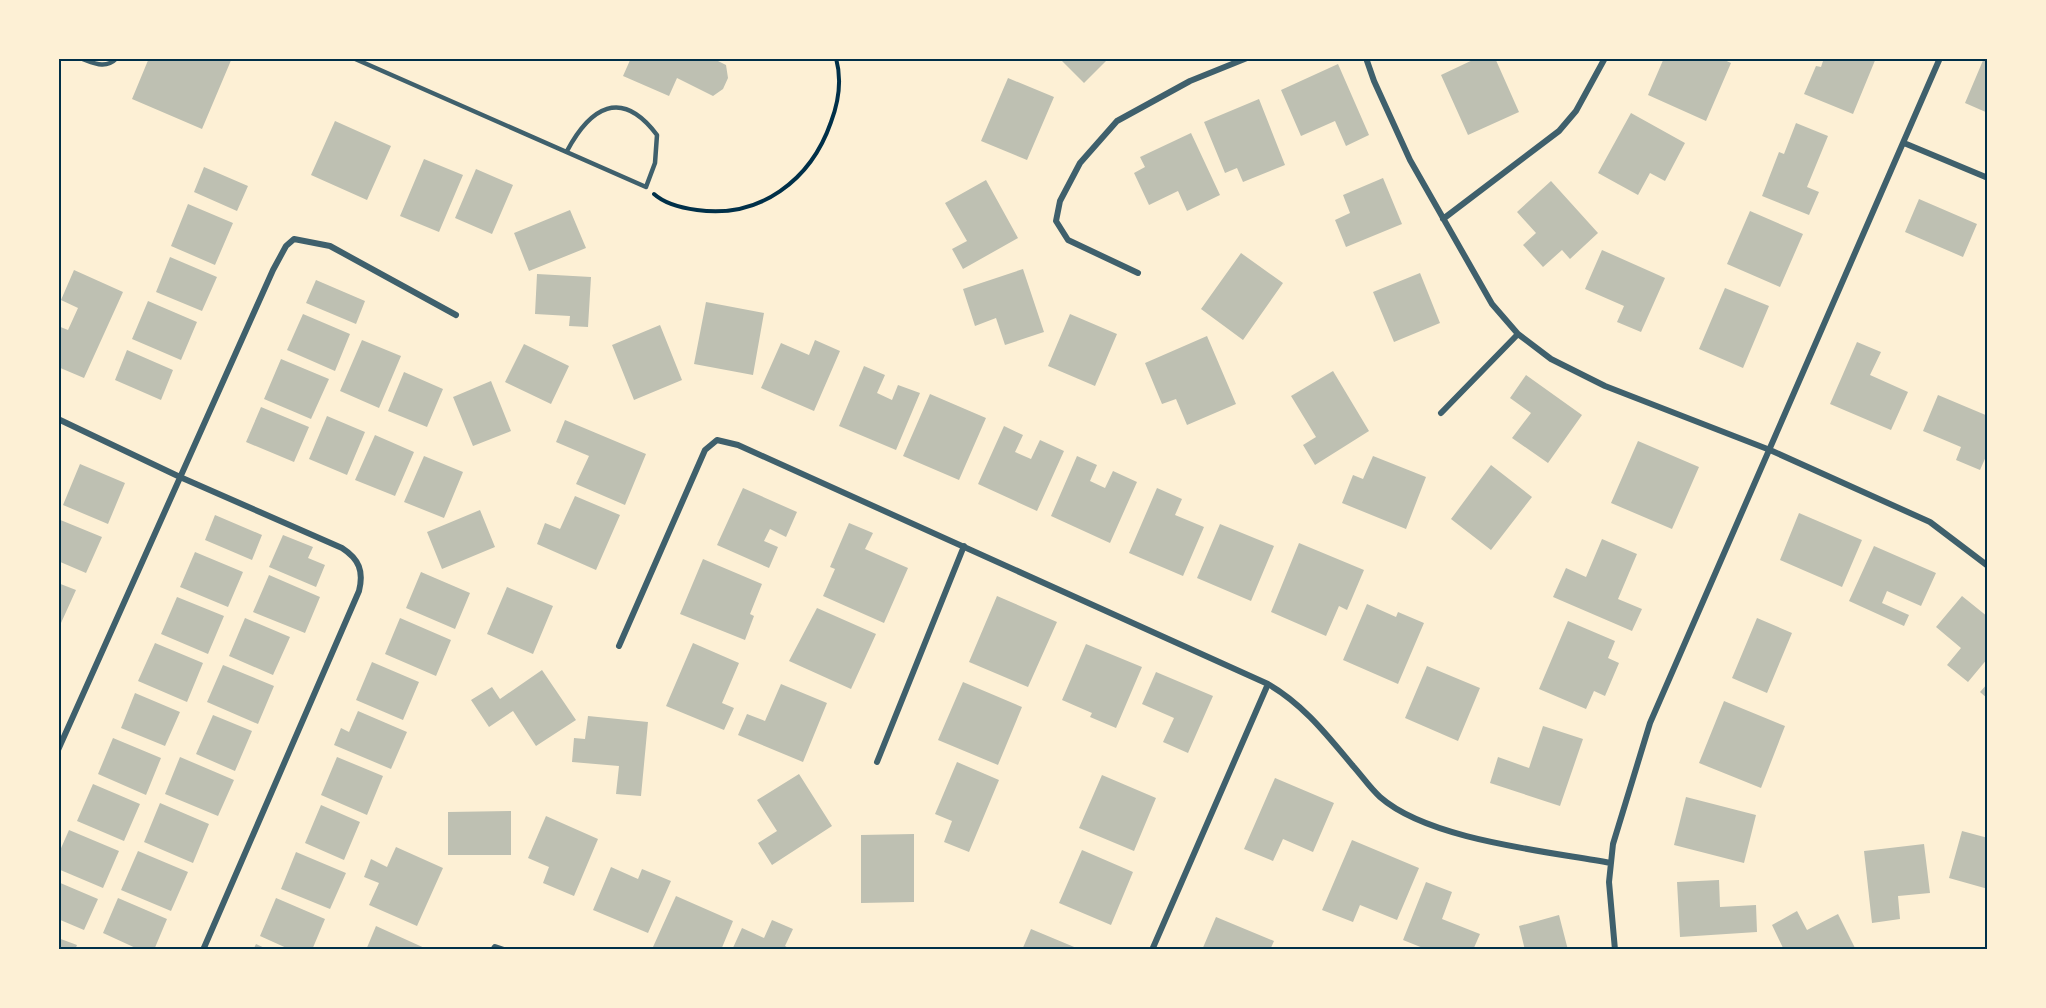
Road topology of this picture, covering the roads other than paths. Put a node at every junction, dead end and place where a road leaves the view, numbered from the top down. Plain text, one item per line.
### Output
1 (80, 58) edge
2 (117, 58) edge
3 (353, 58) edge
4 (1246, 58) edge
5 (1366, 58) edge
6 (1605, 58) edge
7 (1940, 58) edge
8 (1904, 143) junction
9 (567, 151) junction
10 (1988, 177) edge
11 (1443, 219) junction
12 (1138, 273) dead end
13 (456, 315) dead end
14 (1518, 334) junction
15 (1441, 412) dead end
16 (58, 419) edge
17 (1770, 450) junction
18 (180, 477) junction
19 (964, 546) junction
20 (1988, 566) edge
21 (619, 646) dead end
22 (1268, 684) junction
23 (58, 750) edge
24 (877, 762) dead end
25 (1611, 863) junction
26 (203, 950) edge
27 (493, 950) edge
28 (504, 950) edge
29 (1152, 950) edge
30 (1615, 950) edge

1 - 2 lane
3 - 9 lane
4 - 12 street
5 - 11 street
6 - 11 street
7 - 8 street
8 - 10 street
8 - 17 street
9 - 9 lane
11 - 14 street
13 - 18 street
14 - 15 street
14 - 17 street
16 - 18 street
17 - 20 street
17 - 25 street
18 - 23 street
18 - 26 street
19 - 21 street
19 - 22 street
19 - 24 street
22 - 25 street
22 - 29 street
25 - 30 street
27 - 28 street

